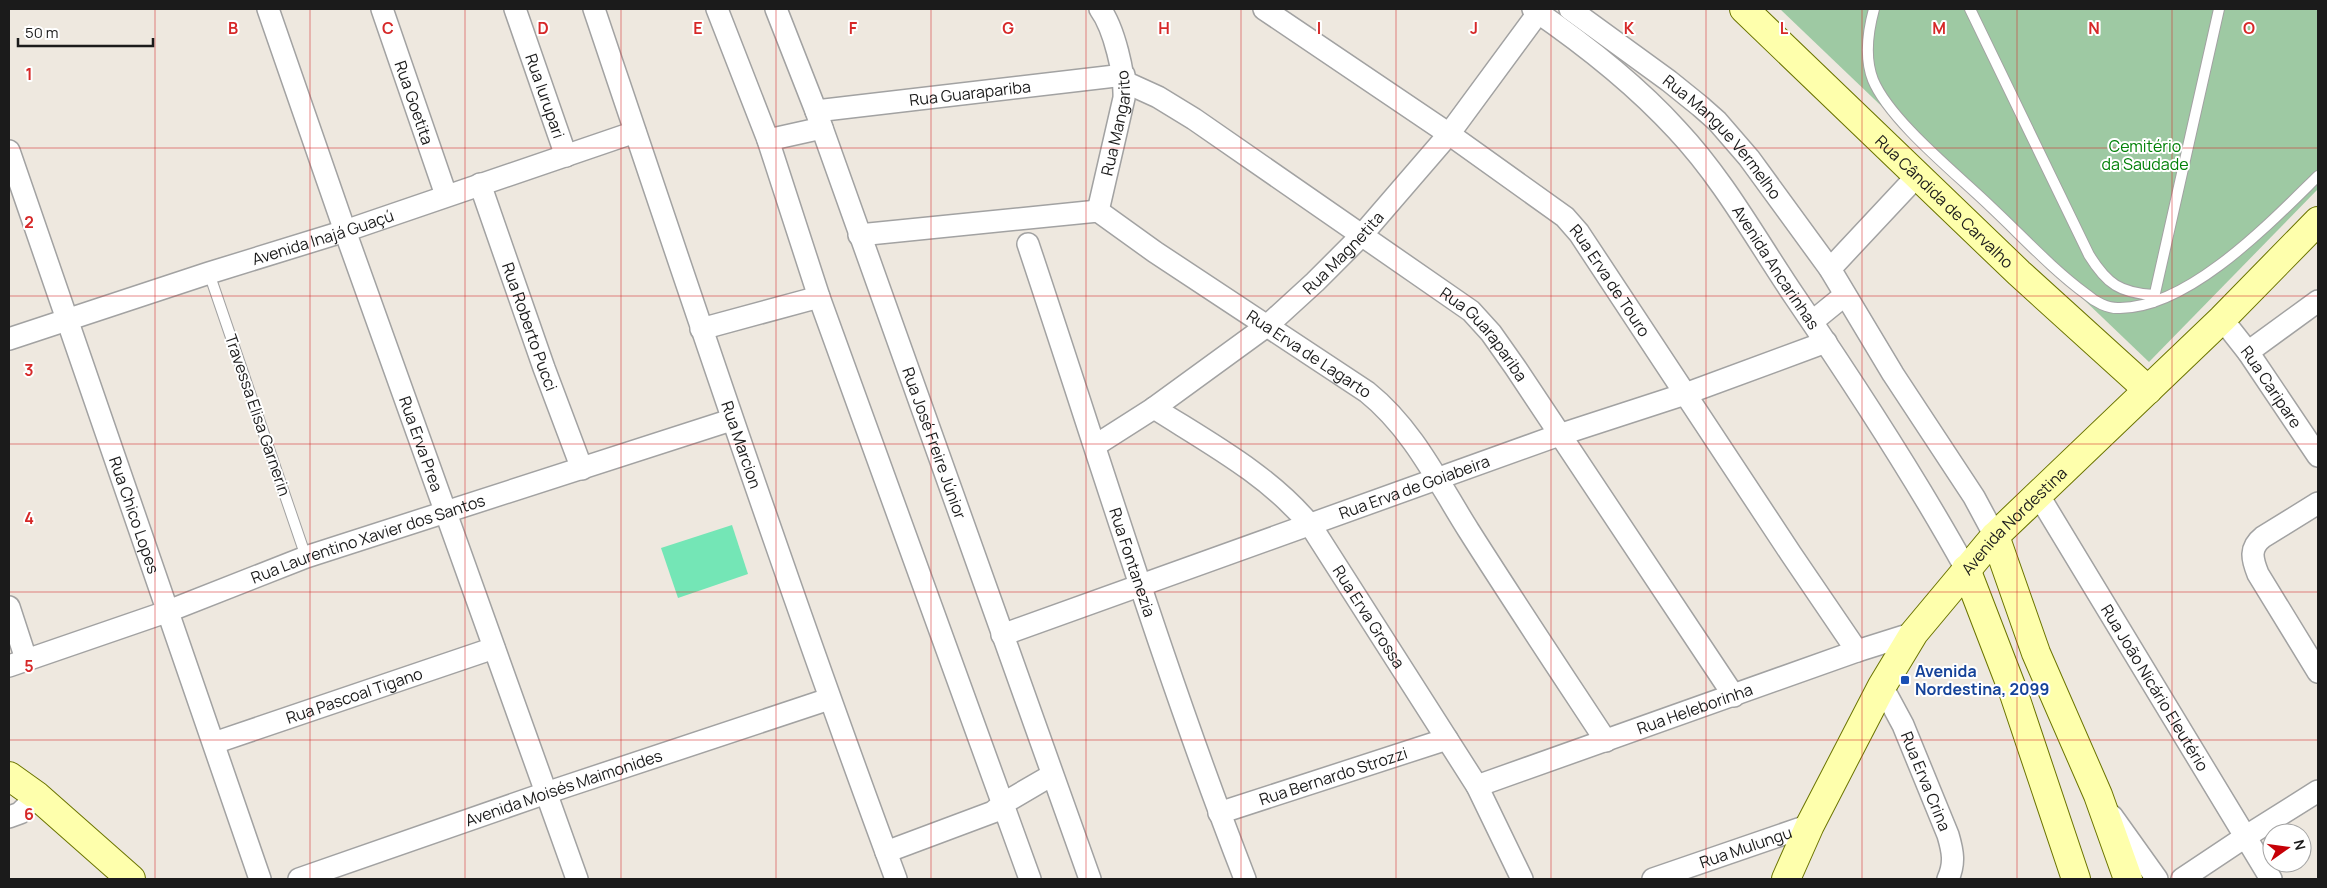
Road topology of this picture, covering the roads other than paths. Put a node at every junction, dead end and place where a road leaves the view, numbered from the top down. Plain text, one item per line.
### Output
1 (268, 9) edge
2 (382, 9) edge
3 (515, 9) edge
4 (594, 9) edge
5 (717, 9) edge
6 (776, 9) edge
7 (1100, 9) edge
8 (1264, 9) edge
9 (1570, 9) edge
10 (1744, 9) edge
11 (1874, 9) edge
12 (1970, 9) edge
13 (2219, 9) edge
14 (1537, 10) edge
15 (1124, 78) junction
16 (819, 119) junction
17 (635, 132) junction
18 (1449, 134) junction
19 (768, 140) junction
20 (566, 156) junction
21 (11, 164) edge
22 (1917, 176) junction
23 (2318, 176) edge
24 (480, 184) junction
25 (446, 195) junction
26 (1098, 211) junction
27 (2318, 221) edge
28 (345, 231) junction
29 (859, 235) junction
30 (1361, 236) junction
31 (1028, 244) dead end
32 (1830, 269) junction
33 (209, 273) junction
34 (1845, 295) junction
35 (819, 297) junction
36 (2153, 299) junction
37 (2318, 301) edge
38 (2222, 319) junction
39 (67, 320) junction
40 (1812, 321) junction
41 (1268, 325) junction
42 (702, 329) junction
43 (9, 339) edge
44 (1826, 342) junction
45 (2248, 352) junction
46 (2148, 390) junction
47 (1685, 394) junction
48 (1154, 408) junction
49 (731, 420) junction
50 (1559, 435) junction
51 (1096, 445) junction
52 (2318, 456) edge
53 (582, 469) junction
54 (1436, 480) junction
55 (2039, 496) junction
56 (2318, 503) edge
57 (446, 511) junction
58 (1311, 526) junction
59 (1995, 536) junction
60 (306, 557) junction
61 (1966, 568) junction
62 (1139, 585) junction
63 (9, 607) edge
64 (166, 612) junction
65 (1914, 633) junction
66 (1002, 635) junction
67 (494, 648) junction
68 (1857, 651) junction
69 (17, 662) edge
70 (2318, 672) edge
71 (1882, 686) junction
72 (1734, 696) junction
73 (829, 699) junction
74 (1446, 739) junction
75 (1606, 741) junction
76 (214, 743) junction
77 (9, 776) edge
78 (1052, 776) junction
79 (1477, 786) junction
80 (2318, 792) edge
81 (546, 793) junction
82 (37, 796) junction
83 (2098, 796) junction
84 (1004, 803) junction
85 (1219, 813) junction
86 (9, 817) edge
87 (1810, 825) junction
88 (2244, 837) junction
89 (886, 852) junction
90 (131, 879) edge
91 (260, 879) edge
92 (300, 879) edge
93 (576, 879) edge
94 (896, 879) edge
95 (1030, 879) edge
96 (1090, 879) edge
97 (1245, 879) edge
98 (1522, 879) edge
99 (1653, 879) edge
100 (1786, 879) edge
101 (1948, 879) edge
102 (2076, 879) edge
103 (2128, 879) edge
104 (2157, 879) edge
105 (2182, 879) edge
106 (2270, 879) edge

1 - 28 street, Rua Erva Prea
2 - 25 street, Rua Goetita
3 - 20 street, Rua Iurupari
4 - 17 street, Rua Marcion
5 - 19 street
6 - 16 street, Rua José Freire Júnior
7 - 15 street, Rua Mangarito
8 - 18 street, Rua Erva de Touro
9 - 32 street, Rua Mangue Vermelho
10 - 22 street, Rua Cândida de Carvalho
11 - 36 lane
12 - 36 lane
13 - 36 lane
14 - 18 street, Rua Magnetita
14 - 40 street, Avenida Ancarinhas
15 - 16 street, Rua Guarapariba
15 - 26 street, Rua Mangarito
15 - 30 street, Rua Guarapariba
16 - 19 street, Rua Guarapariba
16 - 29 street, Rua José Freire Júnior
17 - 20 street, Avenida Inajá Guaçú
17 - 42 street, Rua Marcion
18 - 30 street, Rua Magnetita
18 - 47 street, Rua Erva de Touro
19 - 35 street
20 - 24 street, Avenida Inajá Guaçú
21 - 39 street, Rua Chico Lopes
22 - 32 street
22 - 46 street, Rua Cândida de Carvalho
23 - 36 lane
24 - 25 street, Avenida Inajá Guaçú
24 - 53 street, Rua Roberto Pucci
25 - 28 street, Avenida Inajá Guaçú
26 - 29 street
26 - 41 street, Rua Erva de Lagarto
27 - 38 street, Avenida Nordestina
28 - 33 street, Avenida Inajá Guaçú
28 - 57 street, Rua Erva Prea
29 - 66 street, Rua José Freire Júnior
30 - 41 street, Rua Magnetita
30 - 50 street, Rua Guarapariba
31 - 51 street, Rua Fontanezia
32 - 34 street, Rua Mangue Vermelho
33 - 39 street, Avenida Inajá Guaçú
33 - 60 lane, Travessa Elisa Garnerin
34 - 40 street
34 - 59 street, Rua Mangue Vermelho
35 - 42 street
35 - 84 street
37 - 45 street
38 - 45 street, Rua Caripare
38 - 46 street, Avenida Nordestina
39 - 43 street, Avenida Inajá Guaçú
39 - 64 street, Rua Chico Lopes
40 - 44 street, Avenida Ancarinhas
41 - 48 street, Rua Magnetita
41 - 54 street, Rua Erva de Lagarto
42 - 49 street, Rua Marcion
44 - 47 street, Rua Erva de Goiabeira
44 - 61 street, Avenida Ancarinhas
45 - 52 street, Rua Caripare
46 - 55 street, Avenida Nordestina
47 - 50 street, Rua Erva de Goiabeira
47 - 68 street, Rua Erva de Touro
48 - 51 street, Rua Magnetita
48 - 58 street, Rua Erva Grossa
49 - 53 street, Rua Laurentino Xavier dos Santos
49 - 73 street, Rua Marcion
50 - 54 street, Rua Erva de Goiabeira
50 - 72 street, Rua Guarapariba
51 - 62 street, Rua Fontanezia
53 - 57 street, Rua Laurentino Xavier dos Santos
54 - 58 street, Rua Erva de Goiabeira
54 - 75 street, Rua Erva de Lagarto
55 - 59 street, Avenida Nordestina
55 - 88 street, Rua João Nicário Eleutério
56 - 70 street
57 - 60 street, Rua Laurentino Xavier dos Santos
57 - 67 street, Rua Erva Prea
58 - 62 street, Rua Erva de Goiabeira
58 - 74 street, Rua Erva Grossa
59 - 61 street, Avenida Nordestina
59 - 83 street
60 - 64 street, Rua Laurentino Xavier dos Santos
61 - 65 street, Avenida Nordestina
61 - 102 street
62 - 66 street, Rua Erva de Goiabeira
62 - 85 street, Rua Fontanezia
63 - 69 street
64 - 69 street, Rua Laurentino Xavier dos Santos
64 - 76 street, Rua Chico Lopes
65 - 68 street, Rua Heleborinha
65 - 71 street, Avenida Nordestina
66 - 78 street, Rua José Freire Júnior
67 - 76 street, Rua Pascoal Tigano
67 - 81 street, Rua Erva Prea
68 - 72 street, Rua Heleborinha
71 - 87 street, Avenida Nordestina
71 - 101 street, Rua Erva Crina
72 - 75 street, Rua Heleborinha
73 - 81 street, Avenida Moisés Maimonides
73 - 89 street, Rua Marcion
74 - 79 street, Rua Erva Grossa
74 - 85 street, Rua Bernardo Strozzi
75 - 79 street, Rua Heleborinha
76 - 91 street, Rua Chico Lopes
77 - 82 street
78 - 84 street
78 - 96 street, Rua José Freire Júnior
79 - 98 street, Rua Erva Grossa
80 - 88 street
81 - 92 street, Avenida Moisés Maimonides
81 - 93 street, Rua Erva Prea
82 - 86 street
82 - 90 street
83 - 103 street
83 - 104 street
84 - 89 street
84 - 95 street
85 - 97 street, Rua Fontanezia
87 - 99 street, Rua Mulungu
87 - 100 street, Avenida Nordestina
88 - 105 street
88 - 106 street, Rua João Nicário Eleutério
89 - 94 street, Rua Marcion

